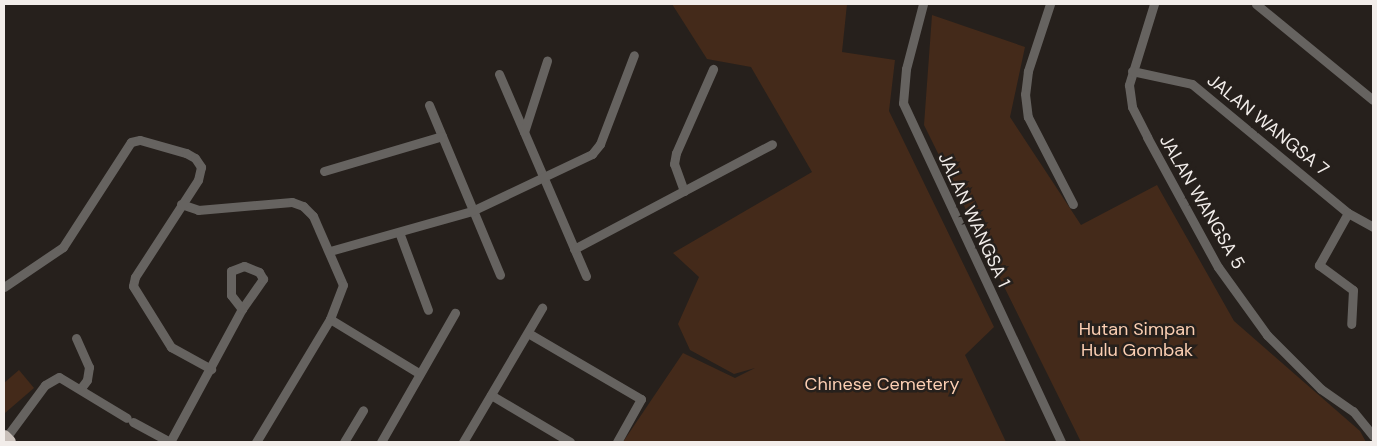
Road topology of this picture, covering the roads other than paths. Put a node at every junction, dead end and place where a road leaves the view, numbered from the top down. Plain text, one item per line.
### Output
1 (923, 4) edge
2 (1050, 4) edge
3 (1154, 4) edge
4 (1256, 4) edge
5 (634, 55) dead end
6 (547, 61) dead end
7 (713, 69) dead end
8 (1132, 71) junction
9 (499, 74) dead end
10 (1373, 100) edge
11 (429, 105) dead end
12 (524, 132) junction
13 (442, 136) junction
14 (772, 144) dead end
15 (324, 171) dead end
16 (544, 179) junction
17 (684, 190) junction
18 (181, 204) junction
19 (1073, 204) dead end
20 (472, 211) junction
21 (1348, 213) junction
22 (1373, 227) edge
23 (399, 232) junction
24 (574, 249) junction
25 (330, 251) junction
26 (500, 275) dead end
27 (586, 276) dead end
28 (4, 287) edge
29 (542, 308) dead end
30 (242, 309) junction
31 (428, 310) dead end
32 (455, 313) dead end
33 (330, 320) junction
34 (1351, 324) dead end
35 (528, 333) junction
36 (76, 338) dead end
37 (211, 369) junction
38 (420, 374) junction
39 (81, 388) junction
40 (491, 395) junction
41 (363, 410) dead end
42 (1373, 436) edge
43 (6, 439) edge
44 (170, 442) edge
45 (256, 442) edge
46 (344, 442) edge
47 (381, 442) edge
48 (463, 442) edge
49 (570, 442) edge
50 (617, 442) edge
51 (1061, 442) edge

1 - 51 street, JALAN WANGSA 1
2 - 19 street
3 - 8 street, JALAN WANGSA 5
4 - 10 street
5 - 16 street
6 - 12 street
7 - 17 street
8 - 21 street, JALAN WANGSA 7
8 - 42 street, JALAN WANGSA 5
9 - 12 street
11 - 13 street
12 - 16 street
13 - 15 street
13 - 20 street
14 - 17 street
16 - 20 street
16 - 24 street
17 - 24 street
18 - 25 street
18 - 28 street
18 - 37 street
20 - 23 street
20 - 26 street
21 - 22 street, JALAN WANGSA 7
21 - 34 street
23 - 25 street
23 - 31 street
24 - 27 street
25 - 33 street
29 - 35 street
30 - 30 street
30 - 37 street
32 - 38 street
33 - 38 street
33 - 45 street
35 - 40 street
35 - 50 street
36 - 39 street
37 - 44 street
38 - 47 street
39 - 43 street
39 - 44 street
40 - 48 street
40 - 49 street
41 - 46 street

